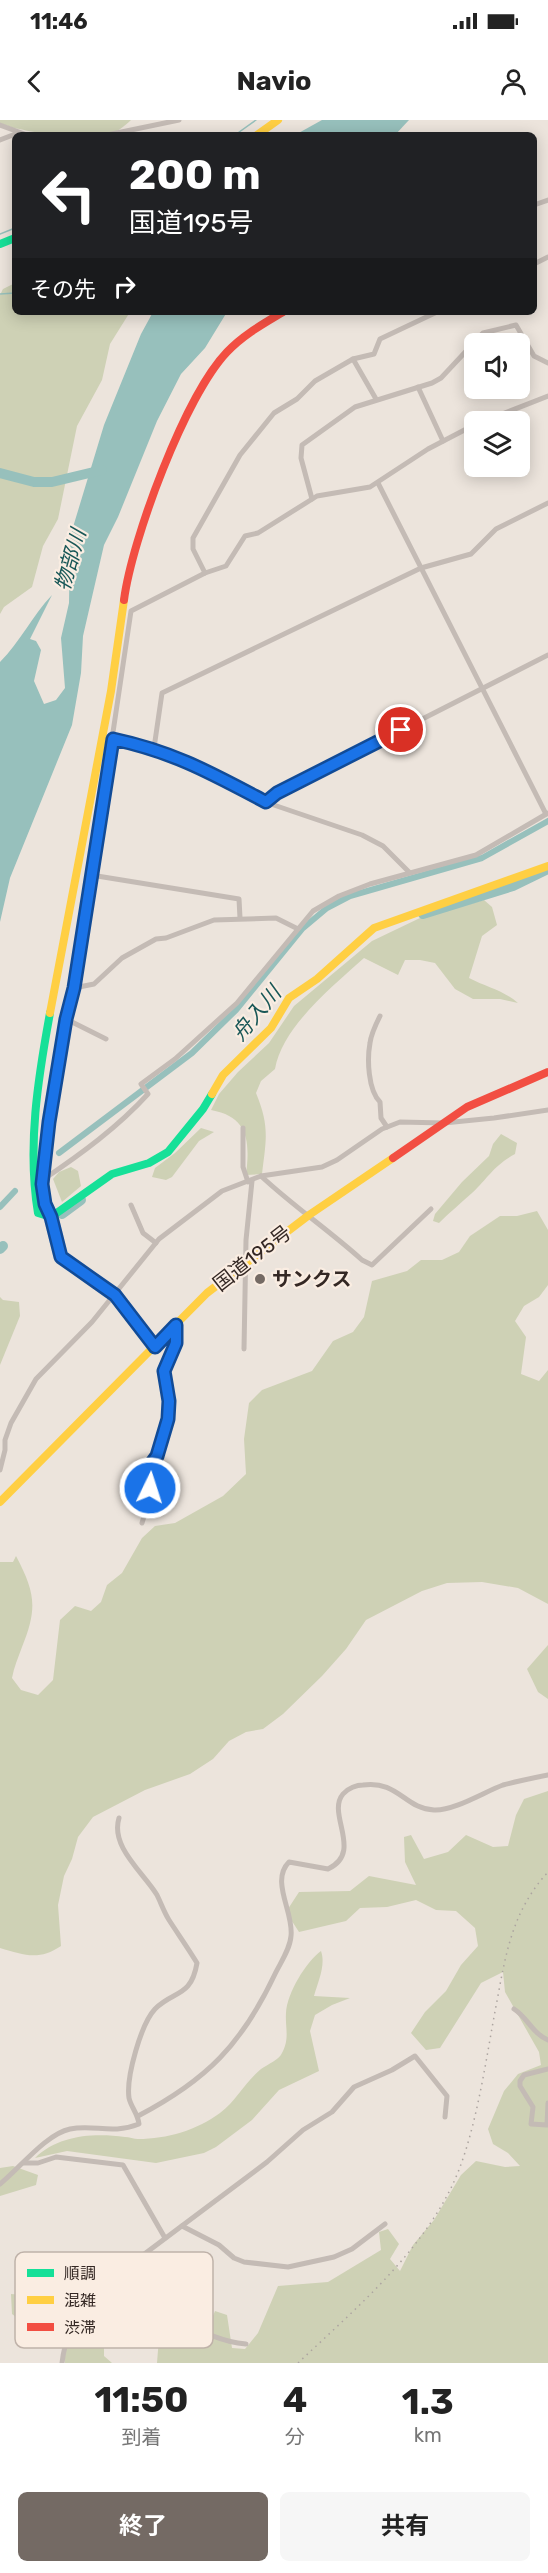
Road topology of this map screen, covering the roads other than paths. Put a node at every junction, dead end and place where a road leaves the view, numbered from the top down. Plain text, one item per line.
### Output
1 (179, 120) edge
2 (272, 122) edge
3 (0, 125) edge
4 (16, 132) edge
5 (121, 132) edge
6 (260, 132) edge
7 (278, 315) edge
8 (431, 315) edge
9 (352, 359) junction
10 (548, 363) edge
11 (418, 387) junction
12 (548, 396) edge
13 (376, 399) junction
14 (510, 411) edge
15 (464, 430) edge
16 (443, 441) junction
17 (378, 483) junction
18 (312, 499) junction
19 (548, 503) edge
20 (421, 568) junction
21 (205, 573) junction
22 (548, 655) edge
23 (483, 688) junction
24 (113, 739) junction
25 (154, 748) junction
26 (266, 802) junction
27 (547, 813) edge
28 (548, 866) edge
29 (409, 872) junction
30 (91, 875) junction
31 (240, 918) junction
32 (298, 929) junction
33 (74, 988) junction
34 (380, 1016) dead end
35 (66, 1019) junction
36 (106, 1039) dead end
37 (548, 1072) edge
38 (548, 1110) edge
39 (444, 1123) junction
40 (387, 1127) junction
41 (243, 1128) dead end
42 (261, 1176) junction
43 (44, 1179) junction
44 (250, 1182) junction
45 (132, 1205) dead end
46 (431, 1209) dead end
47 (309, 1215) junction
48 (51, 1217) junction
49 (156, 1243) junction
50 (246, 1263) junction
51 (115, 1295) junction
52 (176, 1325) junction
53 (155, 1347) junction
54 (244, 1349) dead end
55 (0, 1470) edge
56 (0, 1502) edge
57 (142, 1522) dead end
58 (548, 1775) edge
59 (118, 1818) dead end
60 (514, 2009) dead end
61 (548, 2040) edge
62 (548, 2069) edge
63 (548, 2103) edge
64 (138, 2116) junction
65 (445, 2118) dead end
66 (24, 2163) junction
67 (0, 2184) edge
68 (385, 2224) dead end
69 (182, 2226) junction
70 (165, 2238) junction
71 (146, 2252) edge
72 (213, 2337) edge
73 (246, 2344) dead end
74 (65, 2348) edge
75 (62, 2363) edge

1 - 5 street
2 - 6 main road
3 - 4 street
7 - 48 main road
8 - 9 street
9 - 13 street
9 - 21 street
10 - 11 street
11 - 13 street
11 - 16 street
12 - 14 street
13 - 18 street
15 - 16 street
16 - 17 street
17 - 18 street
17 - 20 street
18 - 21 street
19 - 20 street
20 - 23 street
20 - 25 street
21 - 24 street
22 - 23 street
23 - 26 street
23 - 27 street
24 - 25 street
24 - 30 street
25 - 26 street
26 - 29 street
27 - 29 street
28 - 48 main road
29 - 32 street
30 - 31 street
30 - 33 street
31 - 32 street
31 - 33 street
32 - 43 street
33 - 35 street
34 - 40 street
35 - 36 street
35 - 43 street
37 - 39 main road, 国道195号
38 - 39 street
39 - 40 street
39 - 47 main road, 国道195号
40 - 42 street
41 - 44 street
42 - 44 street
42 - 47 street
43 - 48 main road
44 - 49 street
44 - 50 street
45 - 49 street
46 - 47 street
47 - 50 main road, 国道195号
48 - 51 main road
49 - 51 street
50 - 52 main road, 国道195号
50 - 54 street
51 - 53 main road
51 - 55 street
52 - 53 main road, 国道195号
52 - 57 street
53 - 56 main road, 国道195号
58 - 64 street
59 - 64 street
60 - 61 street
62 - 63 street
64 - 66 street
65 - 69 street
66 - 67 street
66 - 70 street
68 - 69 street
69 - 70 street
70 - 71 street
72 - 73 street
74 - 75 street

